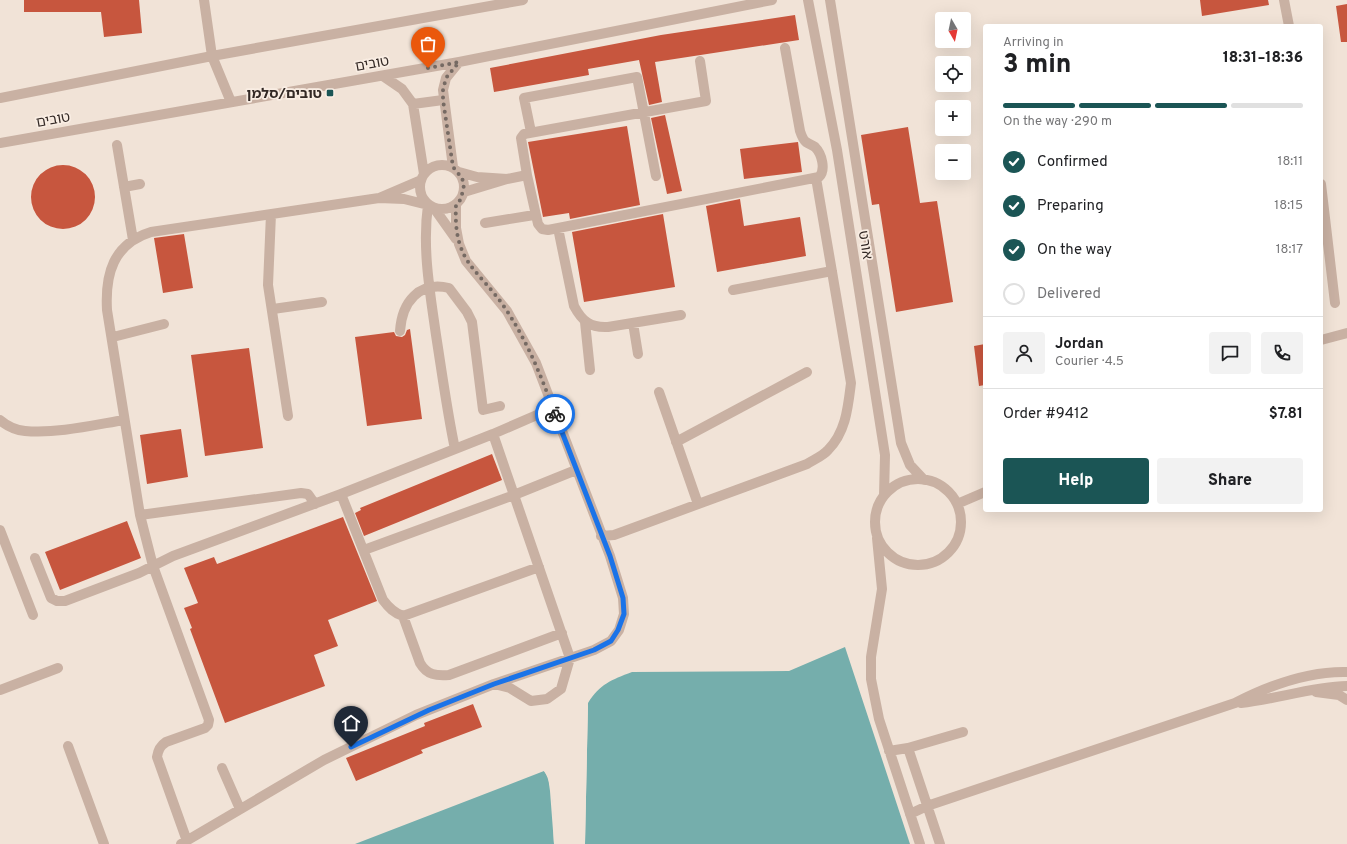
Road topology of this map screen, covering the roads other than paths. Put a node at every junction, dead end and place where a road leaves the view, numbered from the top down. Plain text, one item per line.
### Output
1 (204, 0) edge
2 (523, 0) edge
3 (772, 0) edge
4 (808, 0) edge
5 (830, 0) edge
6 (1284, 0) edge
7 (1289, 24) edge
8 (785, 48) dead end
9 (212, 56) junction
10 (700, 60) dead end
11 (459, 62) junction
12 (382, 76) junction
13 (0, 98) edge
14 (443, 100) junction
15 (231, 102) junction
16 (413, 104) junction
17 (644, 112) junction
18 (530, 132) junction
19 (0, 143) edge
20 (117, 145) dead end
21 (456, 170) junction
22 (527, 175) junction
23 (656, 176) dead end
24 (422, 177) junction
25 (816, 178) junction
26 (507, 179) junction
27 (140, 184) dead end
28 (124, 187) junction
29 (464, 192) junction
30 (379, 198) junction
31 (1323, 201) edge
32 (456, 205) junction
33 (431, 206) junction
34 (271, 214) junction
35 (534, 215) junction
36 (485, 223) dead end
37 (558, 228) junction
38 (133, 240) junction
39 (459, 244) junction
40 (832, 271) junction
41 (430, 288) junction
42 (733, 290) dead end
43 (322, 302) dead end
44 (1335, 303) dead end
45 (273, 310) junction
46 (681, 315) dead end
47 (585, 322) junction
48 (164, 324) dead end
49 (633, 324) junction
50 (400, 331) dead end
51 (1347, 333) edge
52 (113, 337) junction
53 (1323, 339) edge
54 (638, 354) dead end
55 (590, 370) dead end
56 (807, 372) dead end
57 (659, 392) dead end
58 (500, 406) dead end
59 (553, 408) junction
60 (288, 416) dead end
61 (0, 420) edge
62 (124, 420) junction
63 (493, 434) junction
64 (676, 442) junction
65 (455, 449) junction
66 (576, 470) junction
67 (924, 480) junction
68 (983, 493) edge
69 (341, 494) junction
70 (514, 495) junction
71 (884, 496) junction
72 (315, 504) junction
73 (698, 504) junction
74 (958, 504) junction
75 (140, 515) junction
76 (0, 530) edge
77 (601, 536) junction
78 (877, 538) junction
79 (364, 550) junction
80 (35, 558) dead end
81 (153, 566) junction
82 (539, 567) junction
83 (33, 615) dead end
84 (403, 616) junction
85 (562, 633) junction
86 (570, 658) junction
87 (58, 668) dead end
88 (1347, 672) edge
89 (494, 684) junction
90 (1347, 686) edge
91 (0, 690) edge
92 (1308, 691) junction
93 (1347, 700) edge
94 (1235, 703) junction
95 (963, 732) dead end
96 (68, 746) dead end
97 (908, 748) junction
98 (889, 751) junction
99 (222, 768) dead end
100 (927, 806) junction
101 (240, 809) junction
102 (910, 814) junction
103 (184, 842) edge
104 (104, 844) edge
105 (920, 844) edge
106 (940, 844) edge

1 - 9 street
2 - 9 street
3 - 11 street, טובים
4 - 71 street, אורט
5 - 67 street, אורט
6 - 7 street
8 - 25 street
9 - 13 street
9 - 15 street
10 - 17 street
11 - 12 street, טובים
11 - 14 street
12 - 15 street, טובים
12 - 16 street
14 - 16 street
14 - 21 street
15 - 19 street, טובים
16 - 24 street
17 - 18 street
17 - 18 street
17 - 23 street
18 - 22 street
20 - 28 street
21 - 24 street
21 - 26 street
21 - 29 street
22 - 26 street
22 - 35 street
24 - 30 street
24 - 33 street
25 - 37 street
25 - 40 street
26 - 29 street
27 - 28 street
28 - 38 street
29 - 32 street
30 - 33 street
30 - 34 street
31 - 44 street
32 - 33 street
32 - 39 street
33 - 39 street
33 - 41 street
34 - 38 street
34 - 45 street
35 - 36 street
35 - 37 street
37 - 47 street
38 - 52 street
39 - 59 street
40 - 42 street
40 - 73 street
41 - 50 street
41 - 58 street
41 - 65 street
43 - 45 street
45 - 60 street
46 - 49 street
47 - 49 street
47 - 55 street
48 - 52 street
49 - 54 street
51 - 53 street
52 - 62 street
56 - 64 street
57 - 64 street
59 - 63 street
59 - 66 street
61 - 62 street
62 - 75 street
63 - 65 street
63 - 70 street
64 - 73 street
65 - 69 street
66 - 70 street
66 - 77 street
67 - 71 street
67 - 74 street
68 - 74 street
69 - 72 street
69 - 79 street
70 - 79 street
70 - 82 street
71 - 78 street
72 - 75 street
72 - 81 street
73 - 77 street
74 - 78 street
75 - 81 street
76 - 83 street
77 - 86 street
78 - 98 street
79 - 84 street
80 - 81 street
81 - 103 street
82 - 84 street
82 - 85 street
84 - 85 street
85 - 86 street
86 - 89 street
86 - 89 street
87 - 91 street
88 - 94 street
89 - 101 street
90 - 92 street
92 - 93 street
92 - 94 street
94 - 100 street
95 - 97 street
96 - 104 street
97 - 98 street
97 - 100 street
98 - 102 street
99 - 101 street
100 - 102 street
100 - 106 street
101 - 103 street
102 - 105 street

